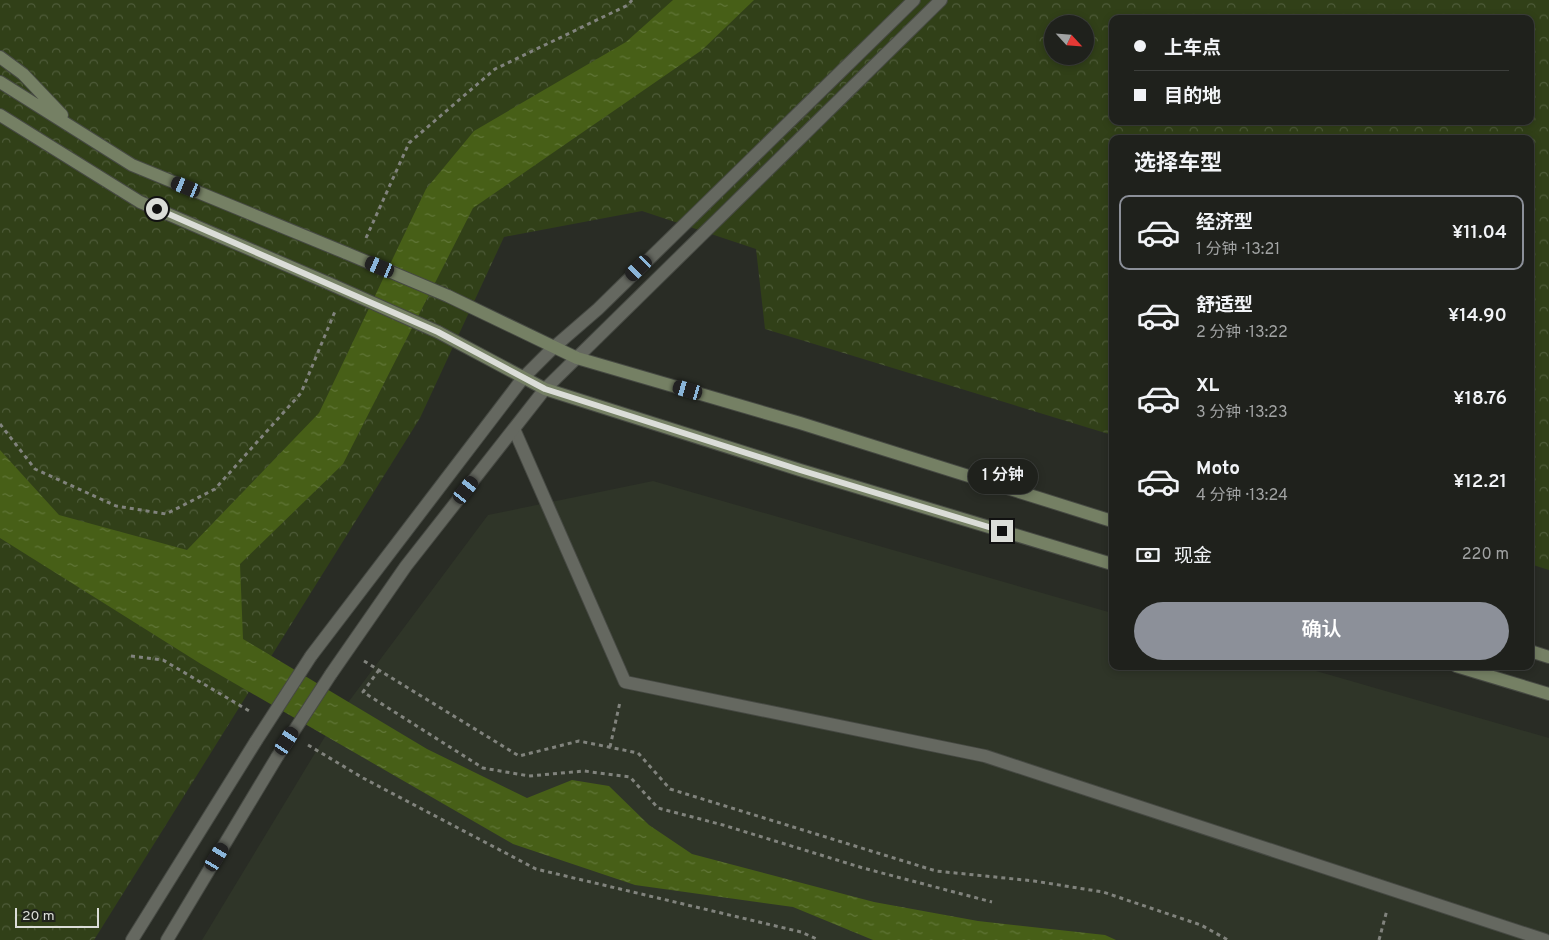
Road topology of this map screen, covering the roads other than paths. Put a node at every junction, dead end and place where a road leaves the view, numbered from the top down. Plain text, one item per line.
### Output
1 (914, 0) edge
2 (941, 0) edge
3 (0, 57) edge
4 (0, 82) edge
5 (0, 115) edge
6 (74, 128) junction
7 (553, 348) junction
8 (577, 358) junction
9 (523, 378) junction
10 (545, 389) junction
11 (514, 429) junction
12 (1109, 519) edge
13 (1109, 563) edge
14 (1534, 652) edge
15 (1549, 657) edge
16 (1469, 670) edge
17 (1549, 694) edge
18 (132, 940) edge
19 (167, 940) edge
20 (1545, 940) edge

1 - 7 street
2 - 8 street
3 - 6 main road
4 - 6 main road
5 - 9 main road, bridge
6 - 7 main road, bridge
7 - 8 main road
7 - 9 street
8 - 10 street
8 - 12 main road
9 - 10 main road
9 - 18 street, bridge
10 - 11 street
10 - 13 main road
11 - 19 street, bridge
11 - 20 street
14 - 15 main road
16 - 17 main road

